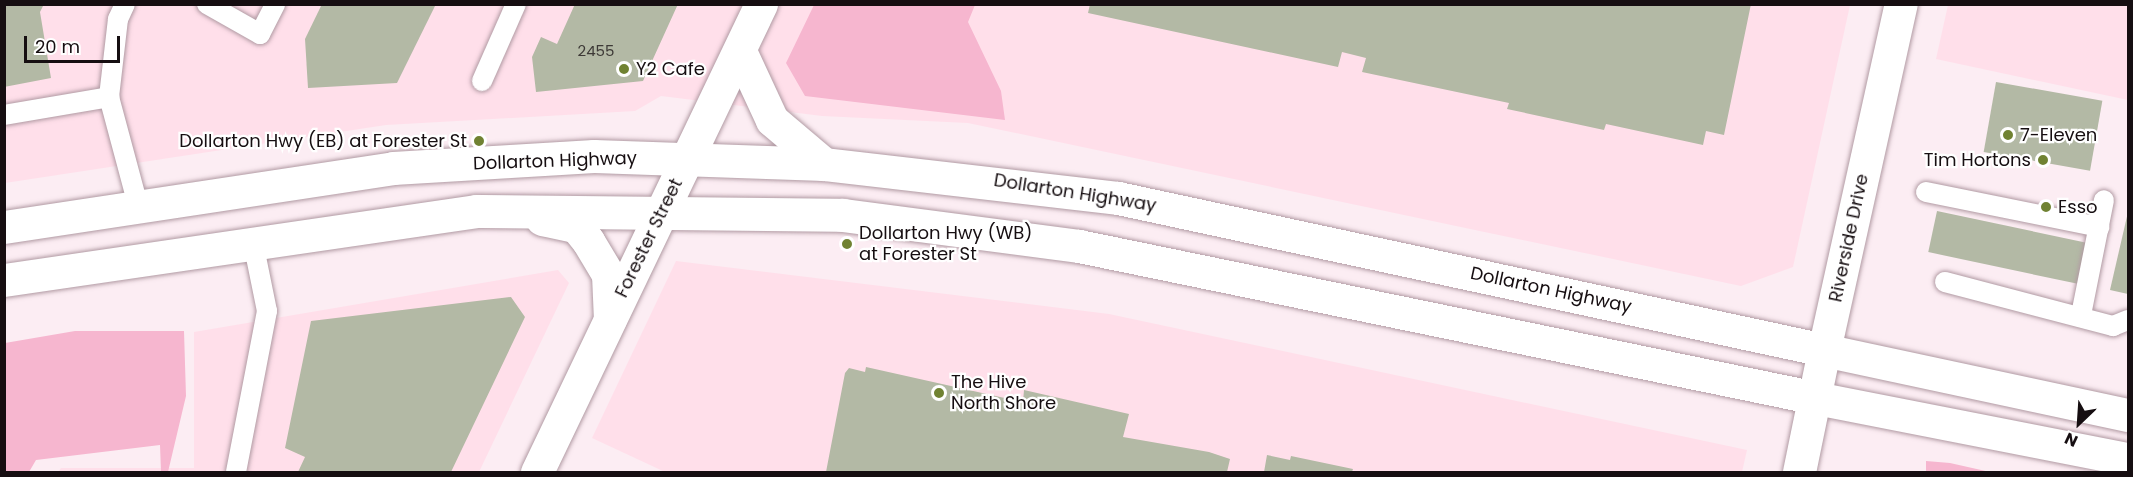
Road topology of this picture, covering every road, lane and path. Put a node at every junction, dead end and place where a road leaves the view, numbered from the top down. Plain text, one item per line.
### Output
1 (125, 4) edge
2 (207, 4) edge
3 (275, 4) edge
4 (516, 4) edge
5 (761, 4) edge
6 (1900, 4) edge
7 (740, 51) junction
8 (482, 81) dead end
9 (109, 97) junction
10 (4, 115) edge
11 (687, 160) junction
12 (824, 164) junction
13 (1926, 192) dead end
14 (2104, 200) dead end
15 (138, 206) junction
16 (662, 210) junction
17 (508, 211) junction
18 (2100, 226) junction
19 (4, 227) edge
20 (253, 242) junction
21 (4, 280) edge
22 (1945, 282) dead end
23 (2081, 315) junction
24 (610, 319) junction
25 (2128, 320) edge
26 (1824, 350) junction
27 (1816, 398) junction
28 (2128, 415) edge
29 (2128, 459) edge
30 (236, 472) edge
31 (537, 472) edge
32 (1799, 472) edge

1 - 9 lane
2 - 3 lane
4 - 8 lane
5 - 7 street, Forester Street
6 - 26 street, Riverside Drive
7 - 11 street, Forester Street
7 - 12 street
9 - 10 lane
9 - 15 lane
11 - 12 street, Dollarton Highway
11 - 15 street, Dollarton Highway
11 - 16 street, Forester Street
12 - 26 street, Dollarton Highway
13 - 18 lane
14 - 18 lane
15 - 19 street, Dollarton Highway
16 - 17 street
16 - 24 street, Forester Street
16 - 27 street
17 - 20 street
17 - 24 street
18 - 23 lane
20 - 21 street
20 - 30 lane
22 - 23 lane
23 - 25 lane
24 - 31 street, Forester Street
26 - 27 street, Riverside Drive
26 - 28 street, Dollarton Highway
27 - 29 street
27 - 32 street, Riverside Drive

